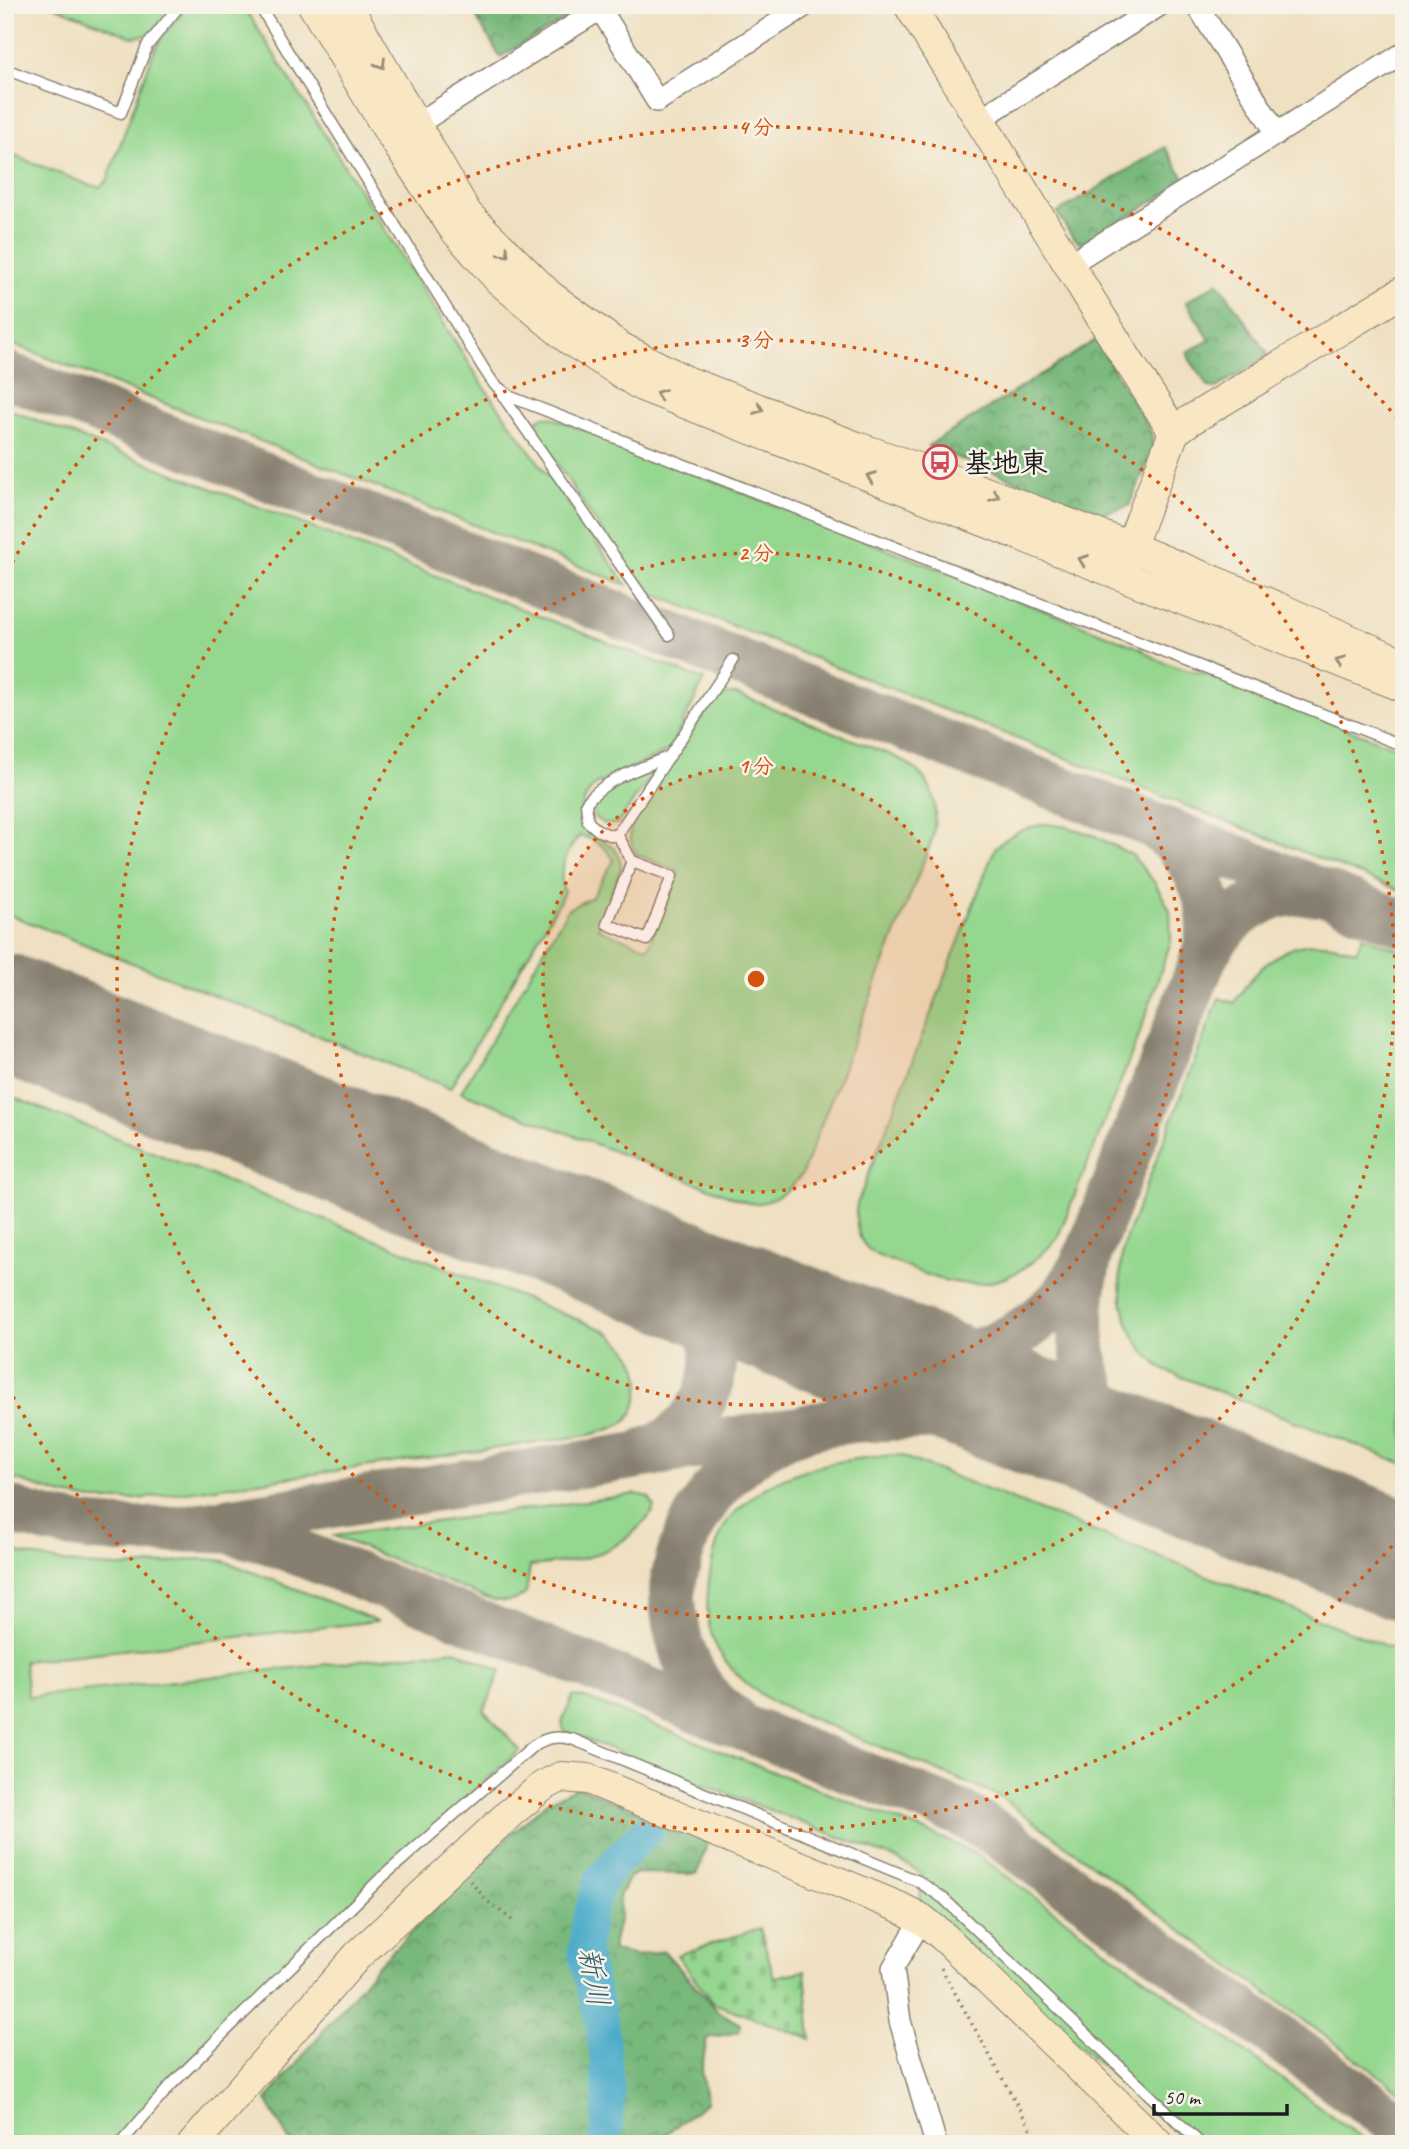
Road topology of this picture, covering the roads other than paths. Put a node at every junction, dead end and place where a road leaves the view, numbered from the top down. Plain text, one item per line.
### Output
1 (180, 5) edge
2 (259, 5) edge
3 (313, 5) edge
4 (347, 5) edge
5 (806, 5) edge
6 (909, 5) edge
7 (1160, 5) edge
8 (1197, 5) edge
9 (599, 7) edge
10 (1404, 53) edge
11 (5, 69) edge
12 (981, 120) junction
13 (417, 124) junction
14 (1277, 134) junction
15 (1070, 264) junction
16 (1404, 291) edge
17 (494, 384) junction
18 (1174, 432) junction
19 (1131, 547) junction
20 (1119, 574) junction
21 (669, 635) dead end
22 (733, 660) dead end
23 (1404, 664) edge
24 (1404, 687) edge
25 (1404, 746) edge
26 (670, 756) junction
27 (617, 834) junction
28 (632, 861) junction
29 (922, 1919) junction
30 (120, 2144) edge
31 (193, 2144) edge
32 (935, 2144) edge
33 (1159, 2144) edge
34 (1201, 2144) edge

1 - 11 lane
2 - 17 lane
20 -> 3 street
4 -> 13 street
5 - 9 street
6 - 12 street
7 - 12 street
8 - 14 street
9 - 13 street
10 - 14 street
12 - 15 street
13 -> 19 street
14 - 15 street
15 - 18 street
16 - 18 street
17 - 21 lane
17 - 25 lane
18 - 19 street
19 - 20 street
19 - 23 street
24 -> 20 street
22 - 26 lane
26 - 27 lane
26 - 27 lane
27 - 28 lane
28 - 28 lane
29 - 31 street
29 - 32 street
29 - 33 street
30 - 34 lane

